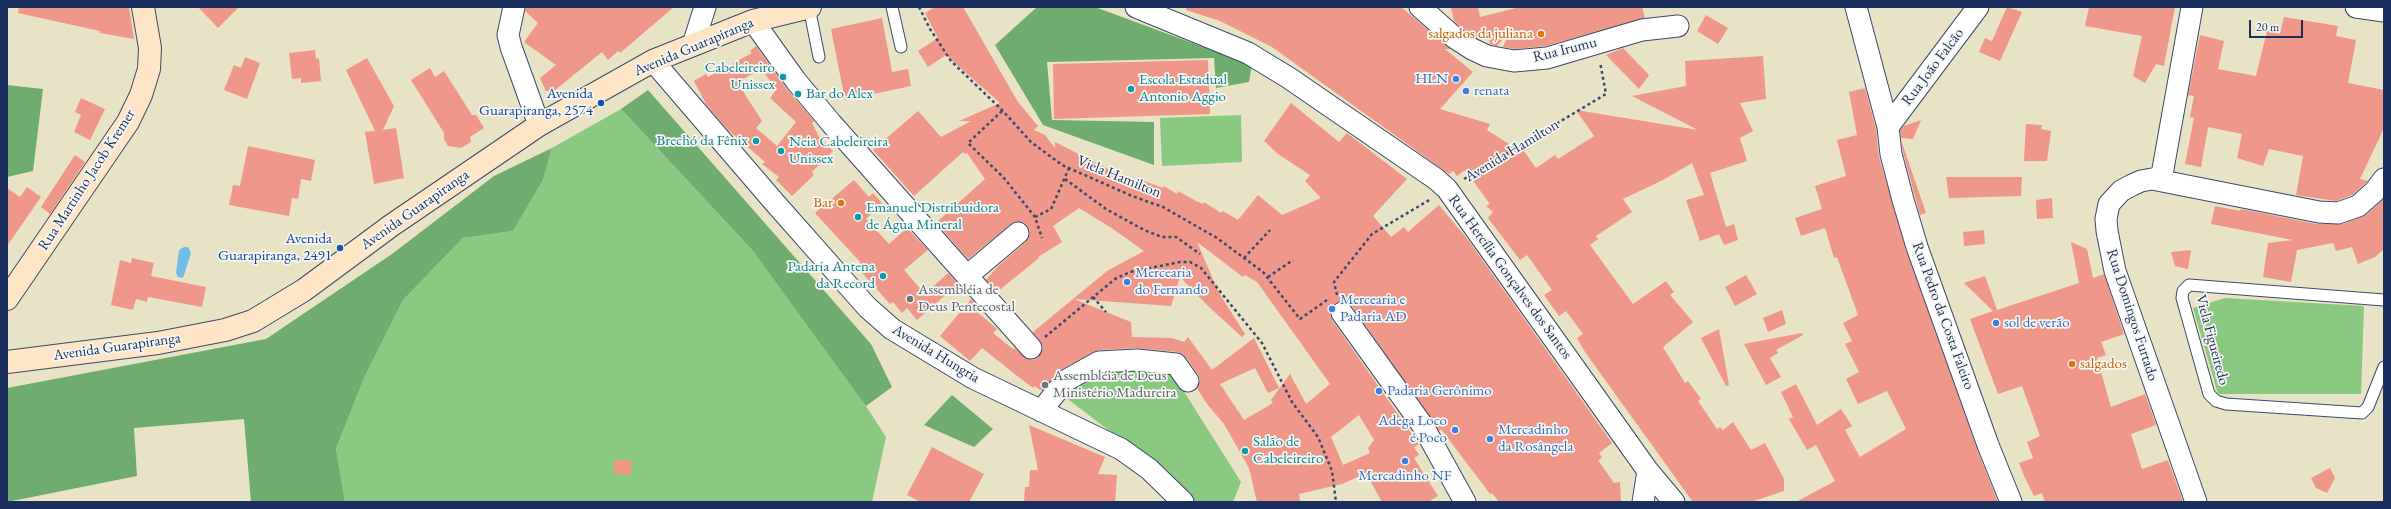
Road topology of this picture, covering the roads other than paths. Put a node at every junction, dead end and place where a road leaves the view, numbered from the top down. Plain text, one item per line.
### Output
1 (143, 7) edge
2 (514, 7) edge
3 (705, 7) edge
4 (809, 7) edge
5 (892, 7) edge
6 (1136, 7) edge
7 (1420, 7) edge
8 (1856, 7) edge
9 (1978, 7) edge
10 (2192, 7) edge
11 (2356, 7) edge
12 (2384, 11) edge
13 (753, 21) junction
14 (1678, 26) dead end
15 (693, 45) junction
16 (901, 47) dead end
17 (819, 57) dead end
18 (653, 61) junction
19 (539, 125) junction
20 (1888, 127) junction
21 (2384, 179) edge
22 (2161, 180) junction
23 (1018, 233) dead end
24 (967, 276) junction
25 (7, 300) edge
26 (2384, 300) edge
27 (1335, 306) road end
28 (1031, 348) road end
29 (7, 362) edge
30 (2384, 367) edge
31 (1188, 381) dead end
32 (1041, 411) junction
33 (1648, 471) junction
34 (2011, 501) edge
35 (1183, 502) edge
36 (1465, 502) edge
37 (1643, 502) edge
38 (1674, 502) edge
39 (2196, 502) edge

1 - 25 main road, Rua Martinho Jacob Kremer
2 - 19 street
3 - 15 street
4 - 13 main road, Avenida Guarapiranga
4 - 17 lane
5 - 16 lane
6 - 33 street, Rua Hercília Gonçalves dos Santos
7 - 14 street, Rua Irumu
8 - 20 street, Rua Pedro da Costa Faleiro
9 - 20 street, Rua João Falcão
10 - 22 street
11 - 12 street
13 - 15 main road, Avenida Guarapiranga
13 - 24 street
15 - 18 main road, Avenida Guarapiranga
18 - 19 main road, Avenida Guarapiranga
18 - 32 street, Avenida Hungria
19 - 29 main road, Avenida Guarapiranga
20 - 34 street, Rua Pedro da Costa Faleiro
21 - 22 street, Rua Domingos Furtado
22 - 39 street, Rua Domingos Furtado
23 - 24 street
24 - 28 street
26 - 30 lane, Viela Figueiredo
27 - 36 street
31 - 32 street
32 - 35 street, Avenida Hungria
33 - 37 street
33 - 38 street, Rua Hercília Gonçalves dos Santos

